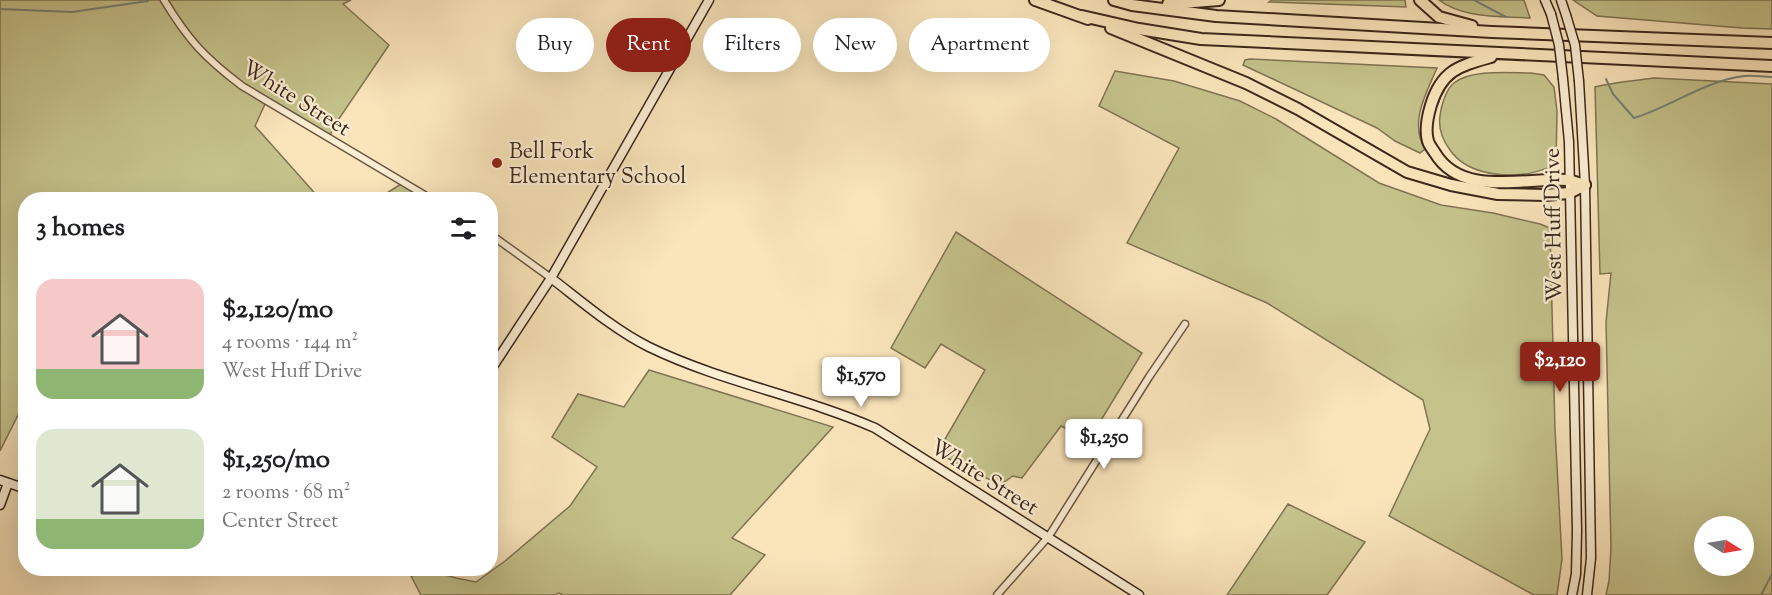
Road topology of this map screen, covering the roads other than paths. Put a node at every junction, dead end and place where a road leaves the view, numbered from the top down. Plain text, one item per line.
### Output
1 (164, 0) edge
2 (709, 0) edge
3 (1035, 0) edge
4 (1114, 0) edge
5 (1219, 0) edge
6 (1420, 0) edge
7 (1545, 0) edge
8 (1561, 0) edge
9 (1132, 5) junction
10 (1082, 16) junction
11 (1492, 32) junction
12 (1772, 43) edge
13 (1501, 54) junction
14 (1772, 66) edge
15 (1569, 180) junction
16 (1585, 185) junction
17 (420, 192) edge
18 (1569, 193) junction
19 (498, 240) edge
20 (551, 279) junction
21 (1185, 324) dead end
22 (498, 358) edge
23 (4, 482) edge
24 (0, 505) edge
25 (1049, 536) junction
26 (997, 595) edge
27 (1139, 595) edge
28 (1572, 595) edge
29 (1587, 595) edge

1 - 17 street, White Street
2 - 20 street
3 - 10 highway
4 - 9 highway
5 - 9 highway
6 - 11 highway
7 - 15 street, West Huff Drive, bridge
8 - 16 street, West Huff Drive, bridge
9 - 11 highway
10 - 13 highway
10 - 18 highway
11 - 12 highway
13 - 14 highway
13 - 15 highway
15 - 16 highway
15 - 18 street, West Huff Drive
16 - 18 highway
16 - 29 street, West Huff Drive
18 - 28 street, West Huff Drive
19 - 20 street, White Street
20 - 22 street
20 - 25 street, White Street
21 - 25 street
23 - 24 street
25 - 26 street
25 - 27 street, White Street

